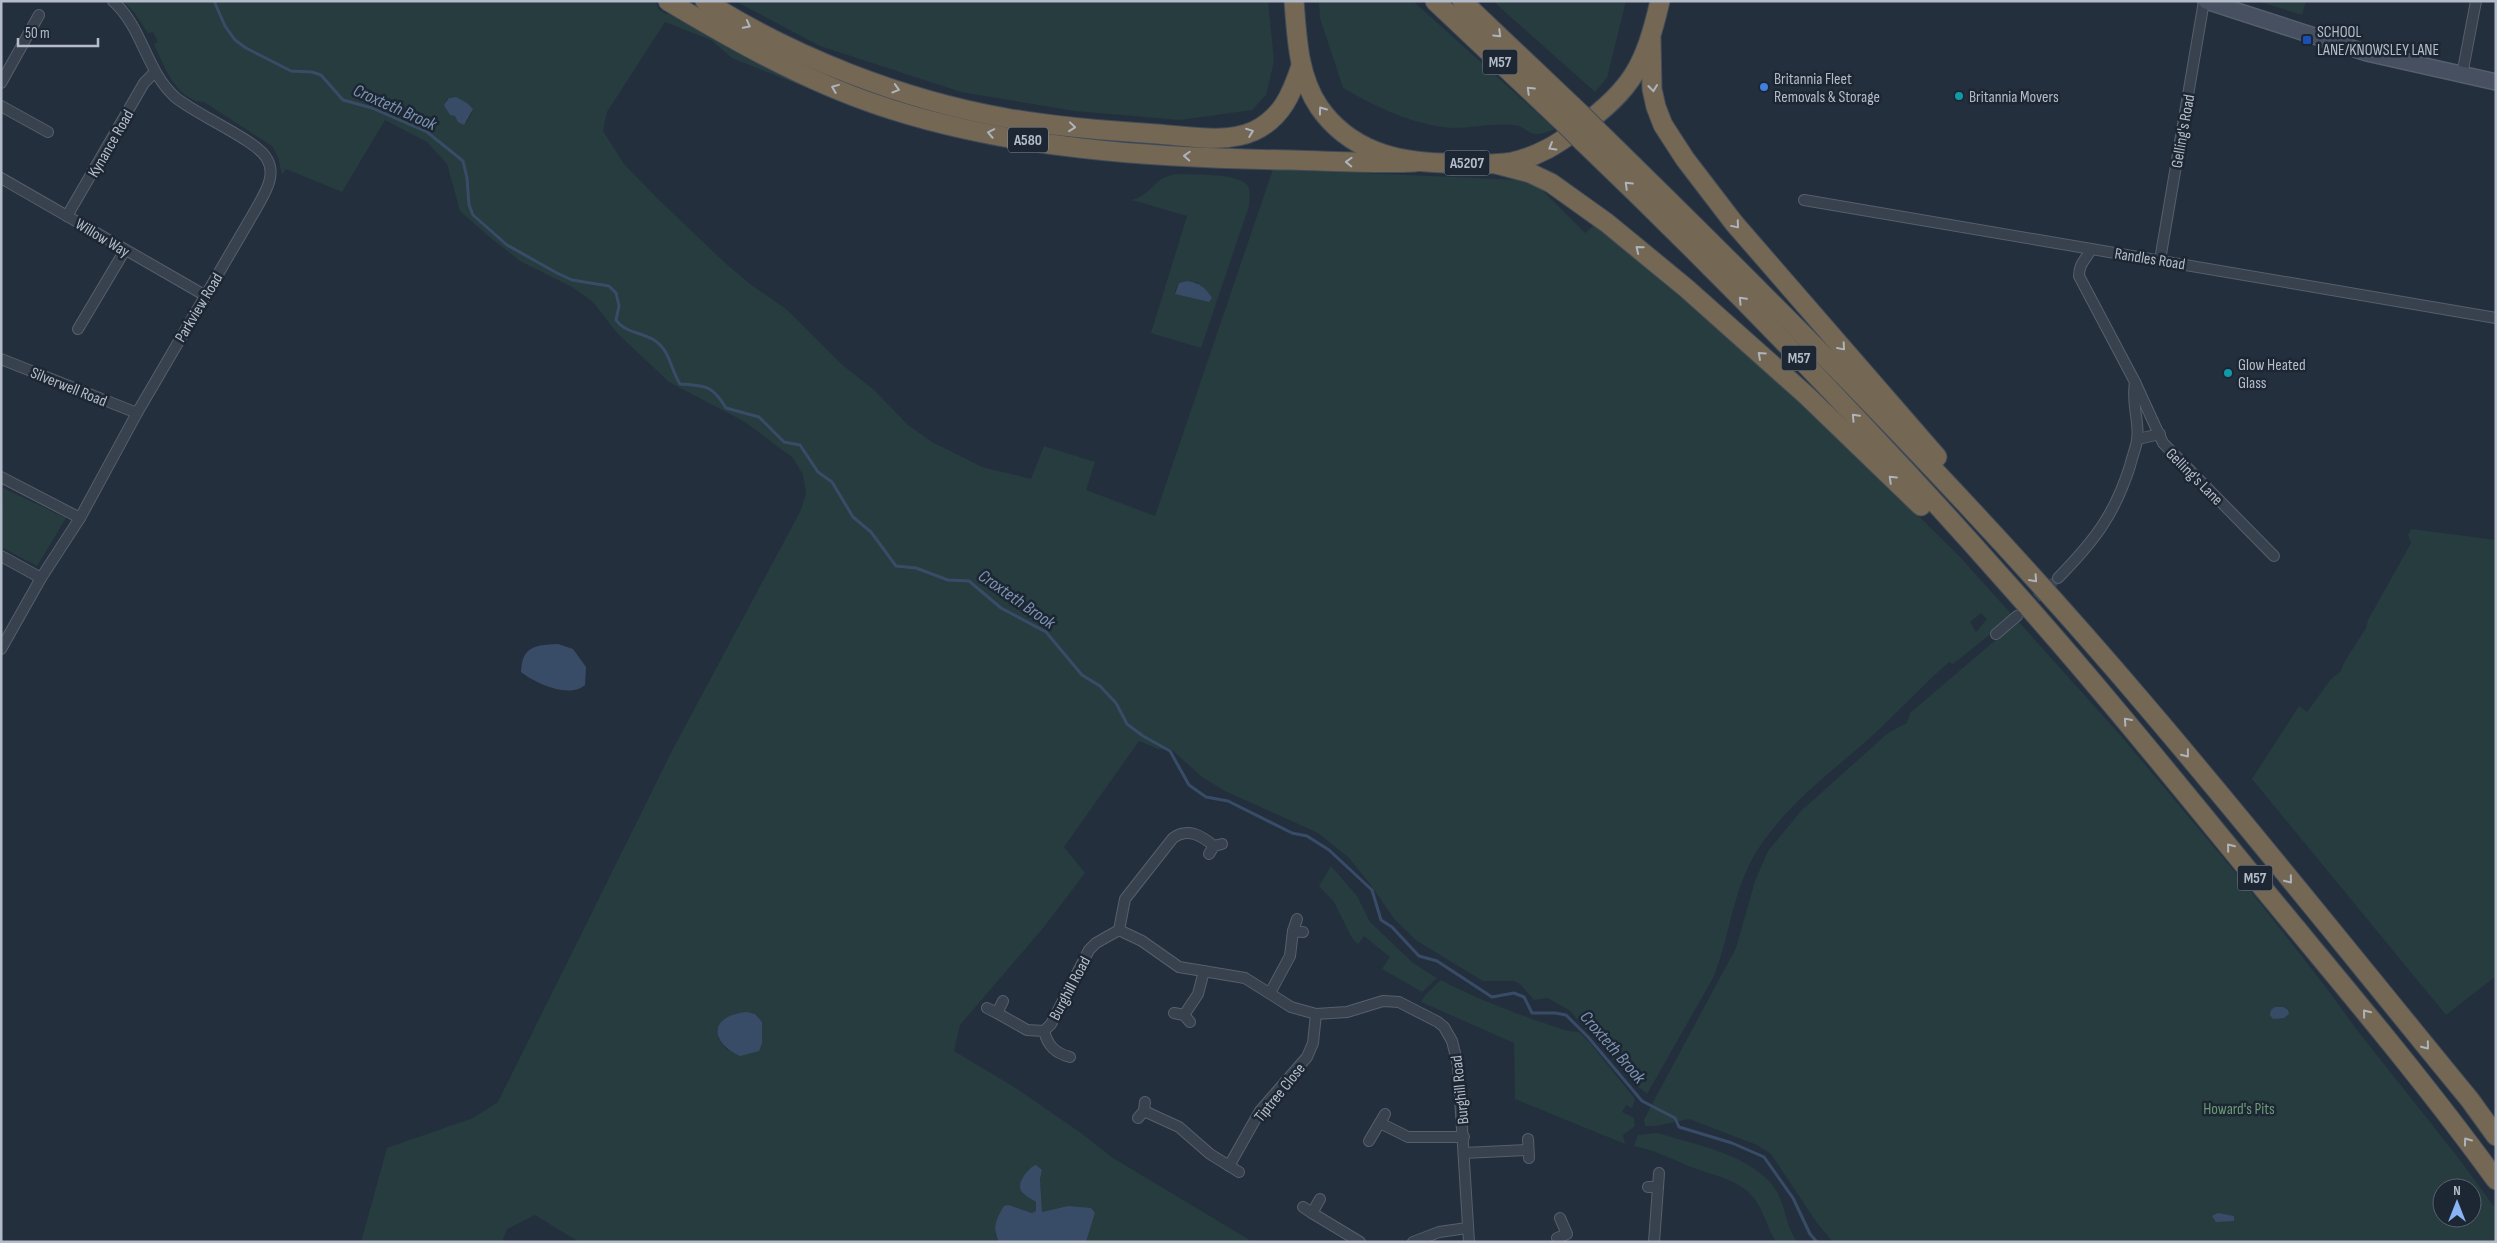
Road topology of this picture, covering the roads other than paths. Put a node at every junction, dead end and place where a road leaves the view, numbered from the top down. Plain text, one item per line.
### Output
1 (112, 1) edge
2 (668, 1) edge
3 (705, 1) edge
4 (1294, 1) edge
5 (1435, 1) edge
6 (1462, 1) edge
7 (1660, 1) edge
8 (2205, 1) edge
9 (2476, 1) edge
10 (39, 15) dead end
11 (1651, 39) junction
12 (1301, 66) junction
13 (155, 72) junction
14 (2462, 76) junction
15 (2496, 82) edge
16 (1, 83) edge
17 (1, 106) edge
18 (1573, 119) junction
19 (48, 132) dead end
20 (1591, 136) junction
21 (1415, 162) junction
22 (1496, 164) junction
23 (1, 178) edge
24 (1804, 200) dead end
25 (67, 216) junction
26 (2091, 249) junction
27 (125, 250) junction
28 (2160, 260) junction
29 (206, 296) junction
30 (2496, 318) edge
31 (78, 329) dead end
32 (1, 358) edge
33 (2135, 382) junction
34 (137, 413) junction
35 (2160, 434) junction
36 (2138, 439) junction
37 (1, 477) edge
38 (80, 518) junction
39 (2001, 542) junction
40 (1, 556) edge
41 (2274, 556) dead end
42 (41, 578) junction
43 (2058, 578) tunnel mouth
44 (2006, 582) junction
45 (2017, 616) tunnel mouth
46 (1996, 634) dead end
47 (1, 649) edge
48 (1215, 848) dead end
49 (1297, 919) dead end
50 (1119, 930) junction
51 (1204, 971) junction
52 (1270, 993) junction
53 (1003, 1001) dead end
54 (987, 1008) dead end
55 (997, 1013) junction
56 (1316, 1014) junction
57 (1183, 1017) dead end
58 (1044, 1031) junction
59 (1071, 1057) dead end
60 (1142, 1110) dead end
61 (2496, 1136) edge
62 (1464, 1137) junction
63 (1528, 1139) dead end
64 (1369, 1141) dead end
65 (1464, 1153) junction
66 (1228, 1166) junction
67 (1239, 1172) dead end
68 (1658, 1173) dead end
69 (2496, 1180) edge
70 (1320, 1199) dead end
71 (1303, 1207) dead end
72 (1312, 1213) junction
73 (1560, 1218) dead end
74 (1467, 1228) junction
75 (1557, 1238) dead end
76 (1569, 1238) edge
77 (1360, 1242) edge
78 (1413, 1242) edge
79 (1469, 1242) edge
80 (1654, 1242) edge

1 - 13 street, Parkview Road
21 -> 2 highway, A580
3 -> 12 highway, A580
4 - 12 highway, A5207
18 -> 5 highway, M57
6 -> 18 highway, M57
7 - 11 highway, A5207
8 - 14 main road
8 - 28 street, Gelling's Road
9 - 14 street
10 - 16 street
11 -> 22 highway, A5207
11 -> 39 highway
21 -> 12 highway, A5207
13 - 25 street, Kynance Road
13 - 29 street, Parkview Road
14 - 15 main road
17 - 19 street
18 - 20 highway, M57, bridge
20 - 39 highway, M57
44 -> 20 highway, M57
21 - 22 highway, A5207
44 -> 22 highway
23 - 25 street, Willow Way
24 - 26 street, Randles Road
25 - 27 street, Willow Way
26 - 28 street, Randles Road
26 - 33 street, Gelling's Lane
27 - 29 street, Willow Way
27 - 31 street
28 - 30 street, Randles Road
29 - 34 street, Parkview Road
32 - 34 street, Silverwell Road
33 - 35 street, Gelling's Lane
33 - 36 street
34 - 38 street, Parkview Road
35 - 36 street
35 - 41 street, Gelling's Lane
36 - 43 street
37 - 38 street
38 - 42 street, Parkview Road
39 -> 61 highway, M57
40 - 42 street
42 - 47 street, Parkview Road
69 -> 44 highway, M57
45 - 46 street
48 - 50 street
49 - 52 street
50 - 51 street, Burghill Road
50 - 58 street, Burghill Road
51 - 52 street, Burghill Road
51 - 57 street
52 - 56 street, Burghill Road
53 - 55 street
54 - 55 street, Burghill Road
55 - 58 street, Burghill Road
56 - 62 street, Burghill Road
56 - 66 street, Tiptree Close
58 - 59 street, Burghill Road
60 - 66 street
62 - 64 street
62 - 65 street, Burghill Road
63 - 65 street
65 - 74 street, Burghill Road
66 - 67 street
68 - 80 street
70 - 72 street
71 - 72 street
72 - 77 street
73 - 76 street
74 - 78 street
74 - 79 street, Burghill Road
75 - 76 street

